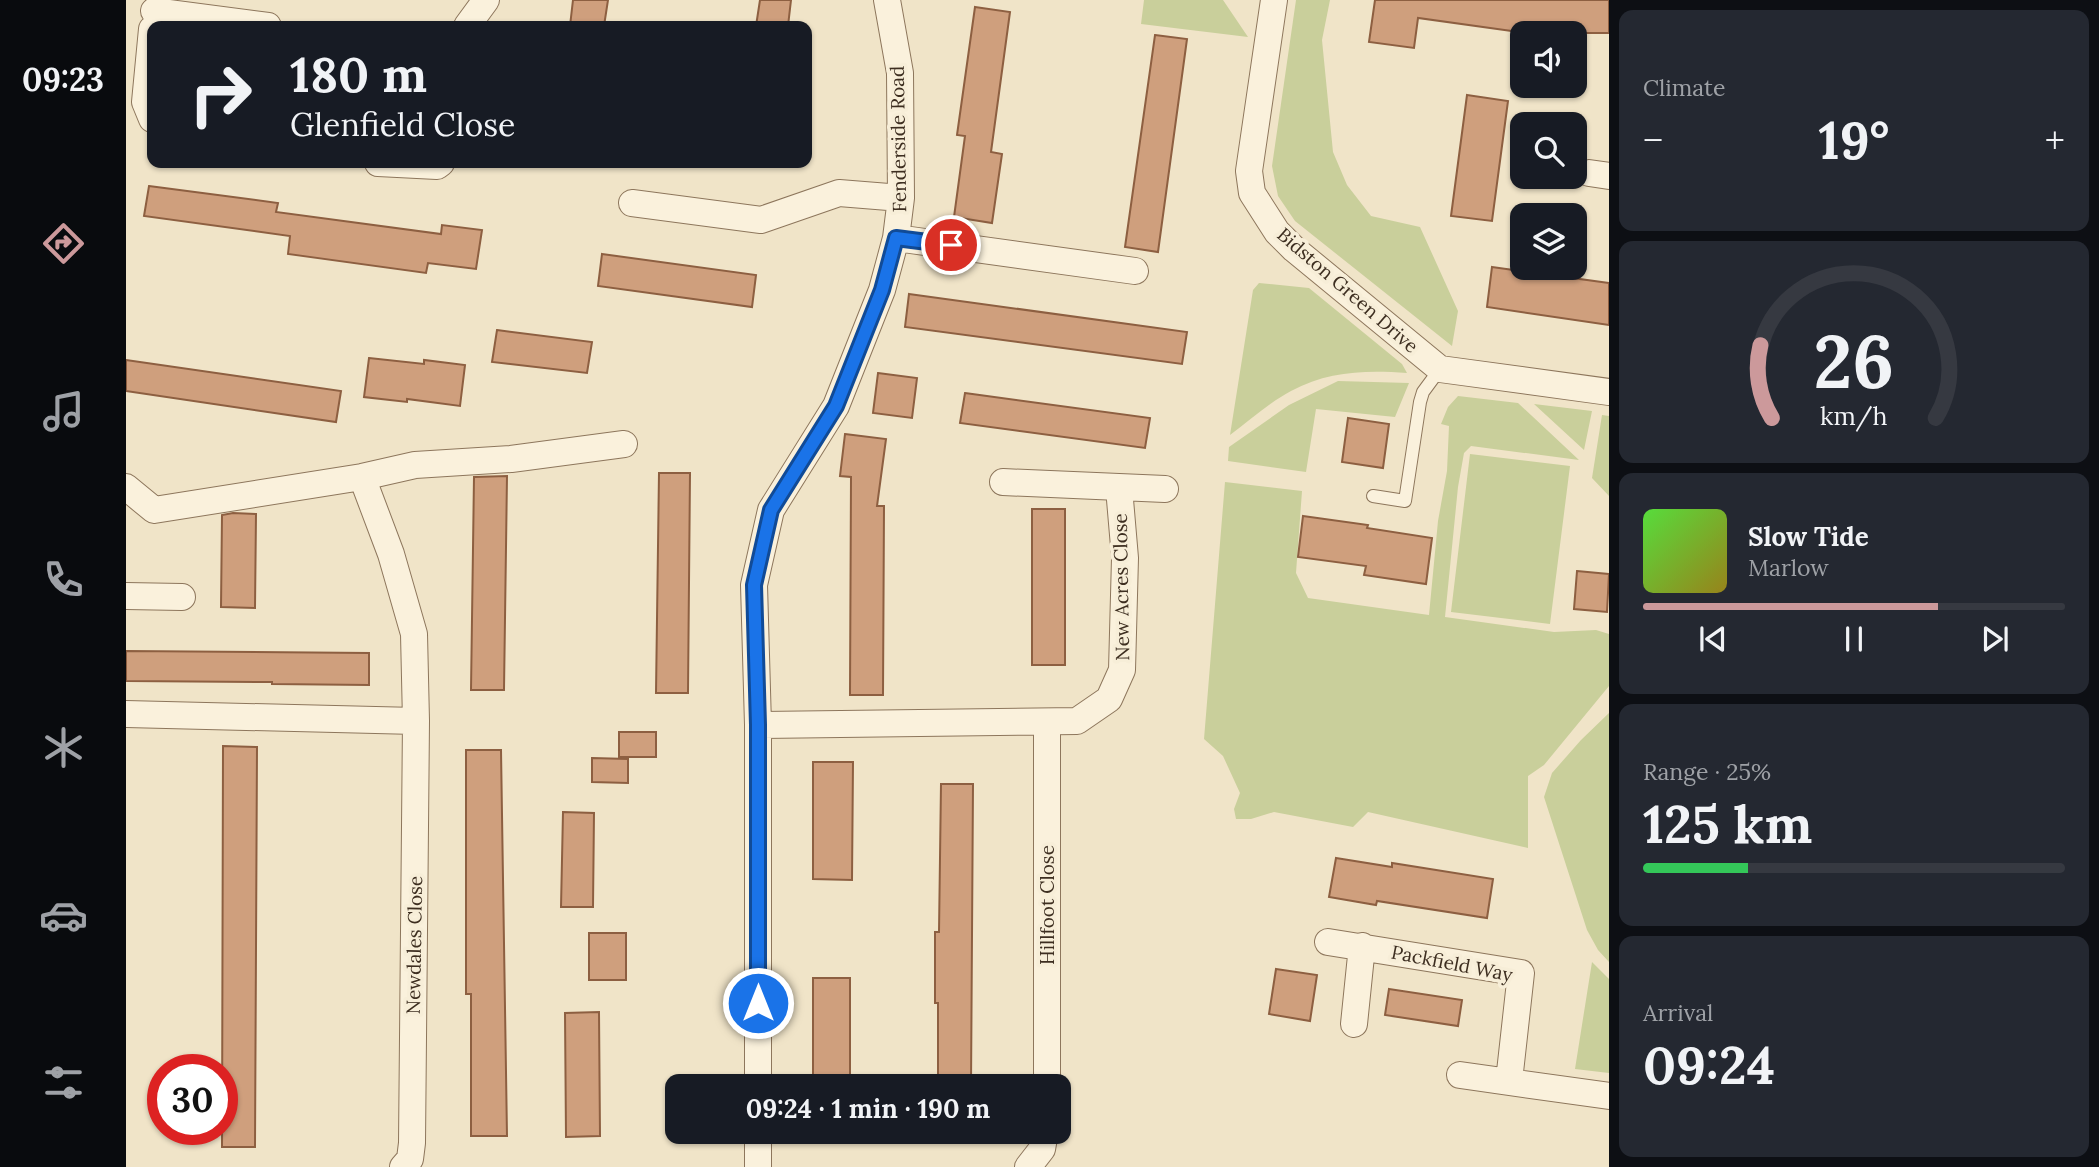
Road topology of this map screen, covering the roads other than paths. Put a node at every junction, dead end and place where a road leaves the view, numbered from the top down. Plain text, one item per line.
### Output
1 (486, 0) edge
2 (887, 0) edge
3 (1274, 0) edge
4 (154, 16) edge
5 (211, 21) edge
6 (471, 21) edge
7 (147, 65) edge
8 (141, 107) edge
9 (901, 198) junction
10 (632, 203) dead end
11 (896, 238) junction
12 (1135, 271) dead end
13 (1440, 369) junction
14 (1609, 392) edge
15 (624, 443) dead end
16 (362, 477) junction
17 (1003, 482) dead end
18 (1119, 488) junction
19 (1165, 489) dead end
20 (128, 492) edge
21 (1373, 496) dead end
22 (126, 596) edge
23 (182, 597) dead end
24 (126, 714) edge
25 (416, 721) junction
26 (1048, 723) junction
27 (758, 725) junction
28 (1328, 942) dead end
29 (1362, 946) junction
30 (1354, 1024) dead end
31 (758, 1074) edge
32 (1046, 1074) edge
33 (1460, 1075) dead end
34 (1509, 1081) junction
35 (1609, 1096) edge
36 (758, 1144) edge
37 (1043, 1144) edge
38 (403, 1167) edge
39 (758, 1167) edge
40 (1028, 1167) edge

1 - 6 street
2 - 9 street, Fenderside Road
3 - 13 street, Bidston Green Drive
4 - 5 street
7 - 8 street
9 - 10 street
9 - 11 street, Fenderside Road
11 - 12 street
11 - 27 street, Fenderside Road
13 - 14 street
13 - 21 lane
15 - 16 street
16 - 20 street
16 - 25 street, Newdales Close
17 - 18 street, New Acres Close
18 - 19 street, New Acres Close
18 - 26 street, New Acres Close
22 - 23 street
24 - 25 street
25 - 38 street, Newdales Close
26 - 27 street, New Acres Close
26 - 32 street, Hillfoot Close
27 - 31 street, Fenderside Road
28 - 29 street, Packfield Way
29 - 30 street
29 - 34 street, Packfield Way
33 - 34 street
34 - 35 street
36 - 39 street
37 - 40 street

